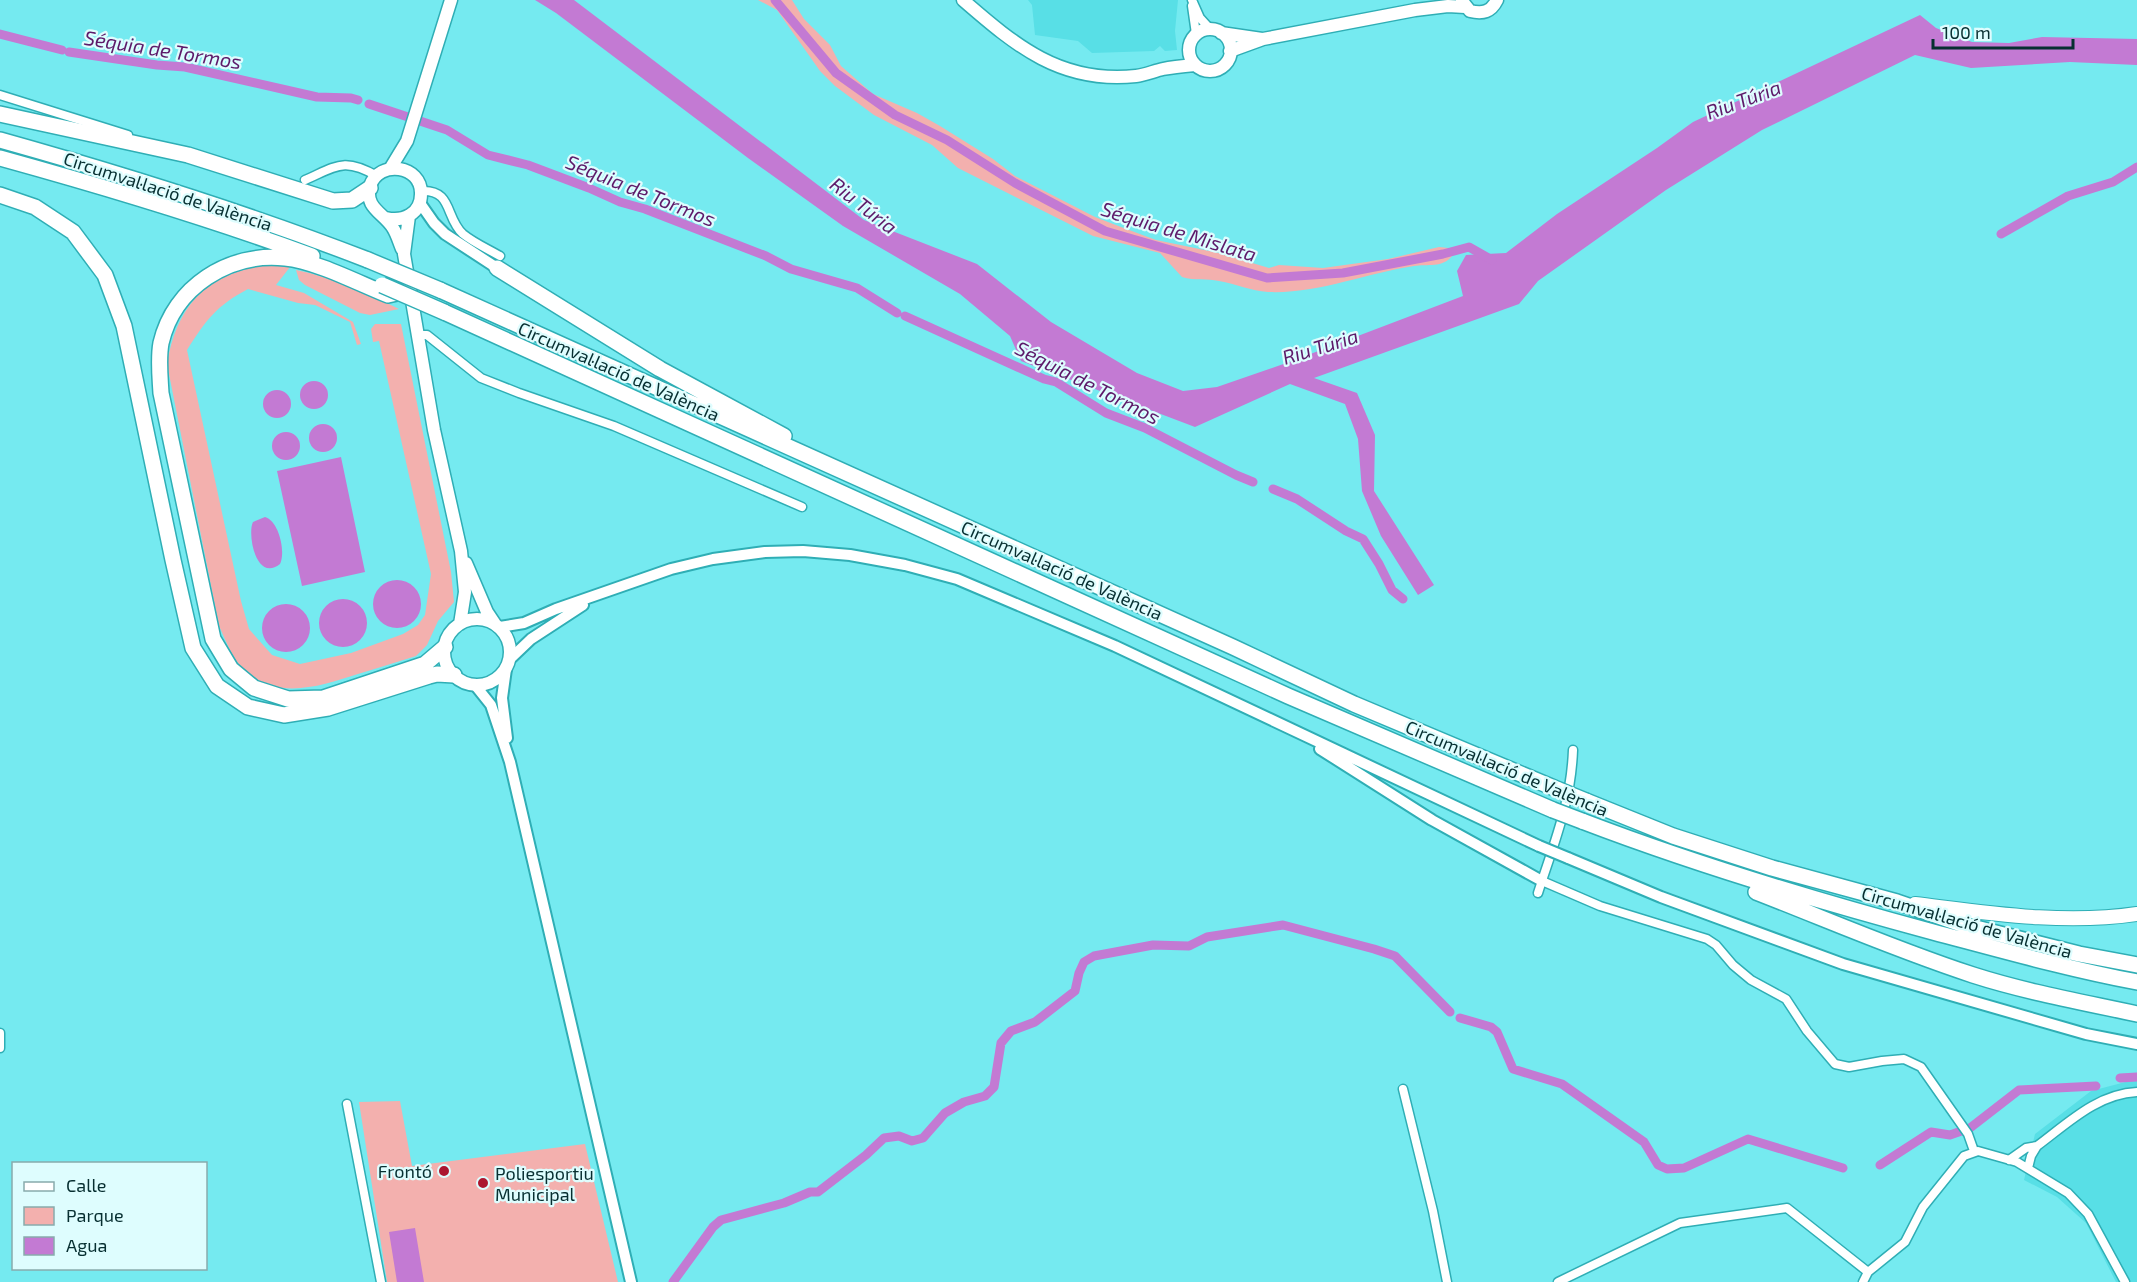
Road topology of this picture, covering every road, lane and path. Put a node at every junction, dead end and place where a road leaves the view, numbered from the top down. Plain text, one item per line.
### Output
1 (451, 0) edge
2 (963, 0) edge
3 (1191, 0) edge
4 (1437, 0) edge
5 (1497, 0) edge
6 (1463, 4) edge
7 (1415, 10) junction
8 (1216, 31) junction
9 (1197, 34) junction
10 (1263, 39) junction
11 (1230, 51) junction
12 (1192, 59) junction
13 (0, 95) edge
14 (0, 114) edge
15 (0, 140) edge
16 (407, 141) junction
17 (189, 155) junction
18 (0, 158) edge
19 (390, 168) junction
20 (412, 173) junction
21 (305, 180) dead end
22 (373, 182) junction
23 (0, 195) edge
24 (421, 197) junction
25 (409, 216) junction
26 (386, 218) junction
27 (404, 254) junction
28 (498, 262) junction
29 (380, 288) junction
30 (418, 335) junction
31 (802, 507) dead end
32 (956, 523) junction
33 (461, 551) junction
34 (604, 592) junction
35 (460, 624) junction
36 (498, 626) junction
37 (445, 647) junction
38 (508, 664) junction
39 (454, 675) junction
40 (476, 685) junction
41 (1301, 735) junction
42 (1573, 750) dead end
43 (510, 762) junction
44 (1665, 853) junction
45 (1542, 881) junction
46 (1538, 893) dead end
47 (1897, 902) junction
48 (2137, 914) edge
49 (2137, 965) edge
50 (2137, 982) edge
51 (2137, 1014) edge
52 (0, 1033) edge
53 (2137, 1044) edge
54 (0, 1048) edge
55 (1403, 1089) dead end
56 (2137, 1092) edge
57 (347, 1104) dead end
58 (2037, 1146) junction
59 (1974, 1151) junction
60 (2013, 1161) junction
61 (2028, 1168) junction
62 (1868, 1272) junction
63 (381, 1282) edge
64 (631, 1282) edge
65 (1447, 1282) edge
66 (1558, 1282) edge
67 (1863, 1282) edge
68 (2125, 1282) edge

1 - 16 main road
2 - 12 main road
3 - 8 street
3 - 9 street
4 - 7 main road
5 - 6 main road
6 - 7 main road
7 - 10 main road
8 - 9 main road
8 - 10 main road
8 - 11 main road
9 - 12 main road
10 - 11 main road
11 - 12 main road
13 - 17 street
14 - 17 highway
15 - 32 highway, Circumval·lació de València, bridge
16 - 19 main road
16 - 20 main road
17 - 22 highway
18 - 29 highway, Circumval·lació de València
19 - 20 main road
19 - 22 main road
20 - 24 main road
21 - 22 street
22 - 26 main road
23 - 39 highway
24 - 25 main road
24 - 28 street
24 - 28 street
25 - 26 main road
25 - 27 main road
26 - 27 main road
27 - 30 main road
28 - 32 highway
29 - 37 highway
29 - 44 highway, Circumval·lació de València, bridge
30 - 31 street
30 - 33 main road
32 - 47 highway, Circumval·lació de València, bridge
33 - 35 main road
33 - 36 main road
34 - 36 street
34 - 38 street
34 - 41 street
35 - 36 main road
35 - 37 main road
36 - 38 main road
37 - 39 main road
38 - 40 main road
38 - 43 street
39 - 40 main road
40 - 43 street
41 - 45 street
41 - 53 street, bridge
42 - 45 street
43 - 64 street
44 - 50 highway, Circumval·lació de València
44 - 51 highway
45 - 46 street
45 - 59 street
47 - 48 highway
47 - 49 highway, Circumval·lació de València
52 - 54 street
55 - 65 street
56 - 58 street
57 - 63 street
58 - 60 street
58 - 61 street
59 - 60 street
59 - 62 street
60 - 61 street
61 - 68 street
62 - 66 street
62 - 67 street

